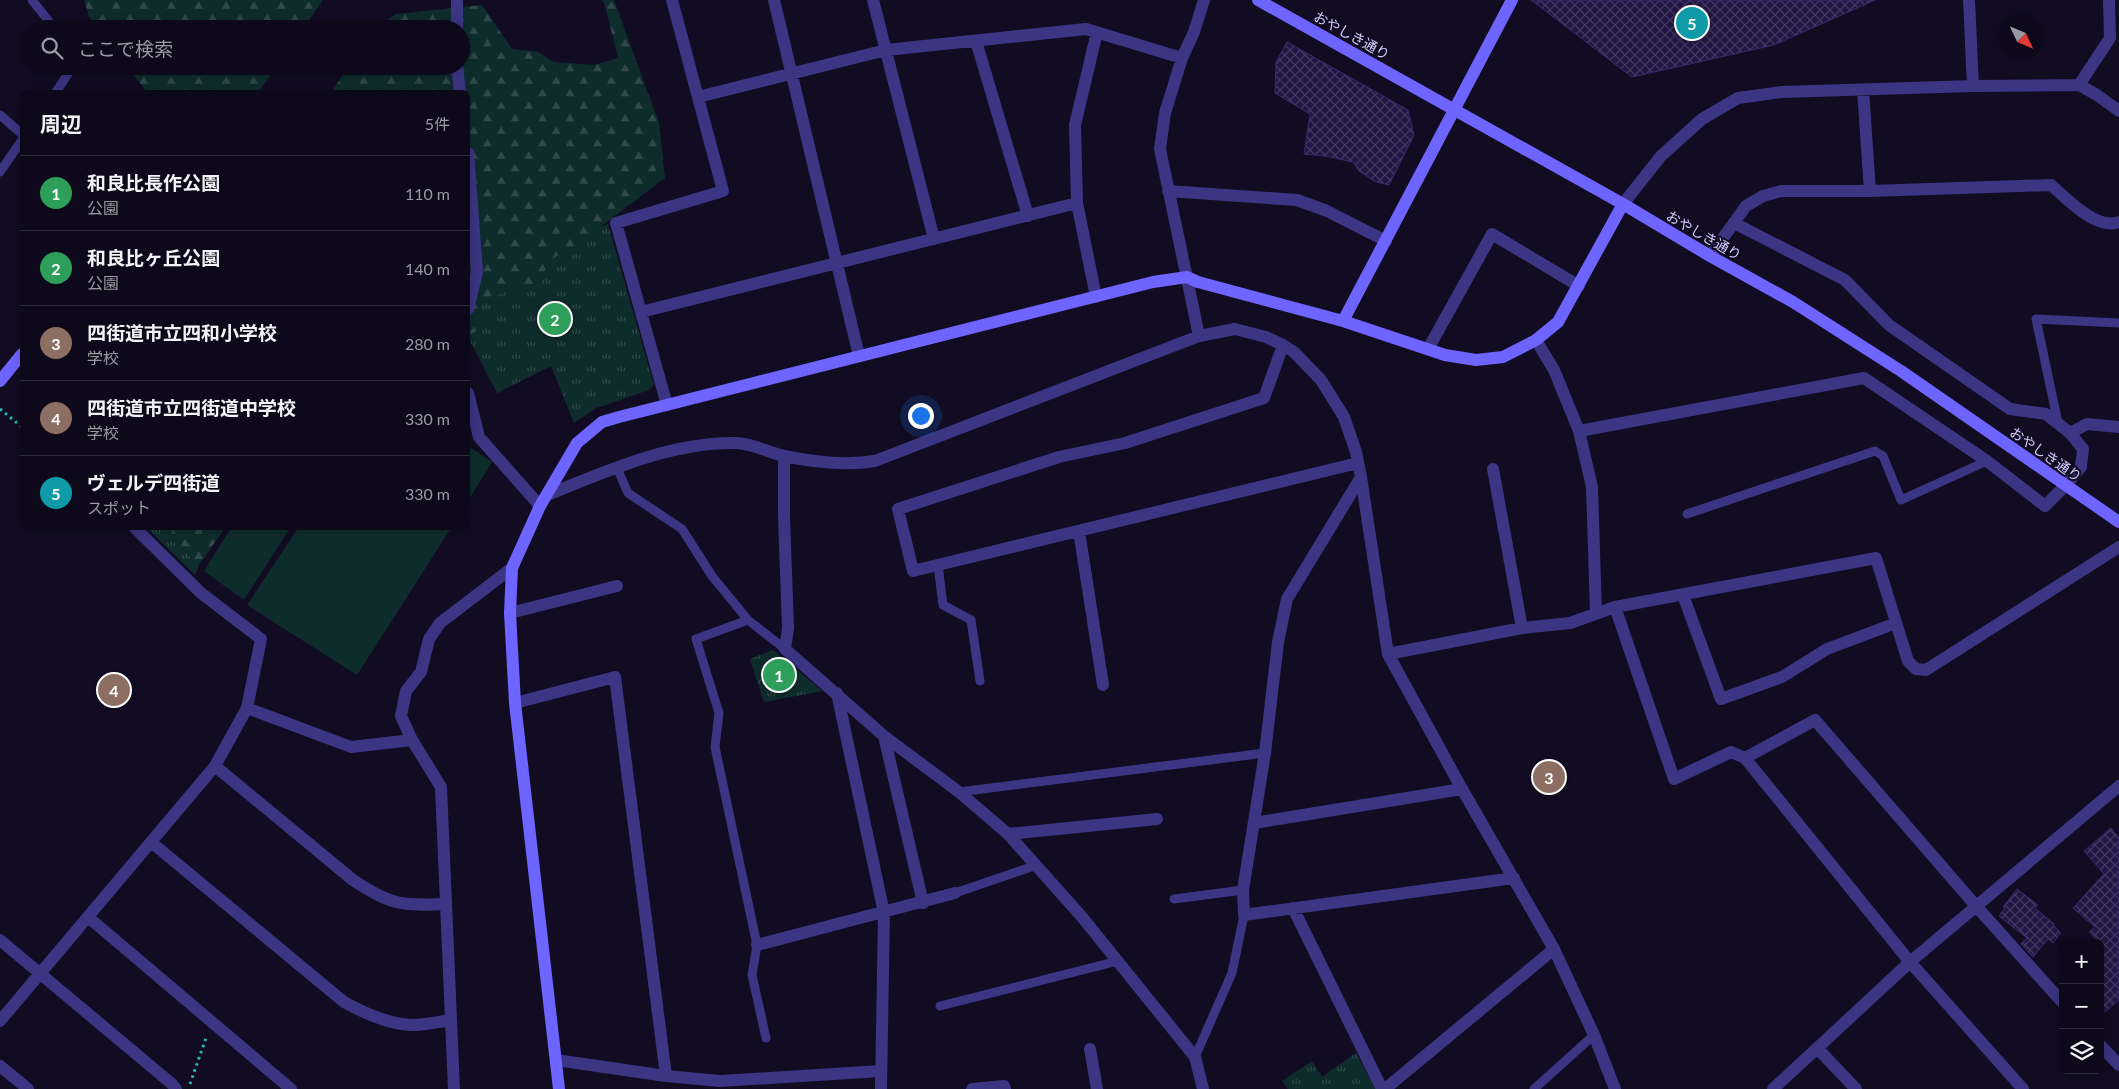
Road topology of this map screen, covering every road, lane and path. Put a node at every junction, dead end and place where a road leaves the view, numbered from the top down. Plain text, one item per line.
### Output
1 (32, 0) edge
2 (457, 0) edge
3 (672, 0) edge
4 (774, 0) edge
5 (873, 0) edge
6 (1204, 0) edge
7 (1258, 0) edge
8 (1512, 0) edge
9 (1969, 0) edge
10 (2109, 0) edge
11 (48, 20) edge
12 (457, 20) edge
13 (2119, 26) edge
14 (1097, 32) junction
15 (2110, 38) junction
16 (976, 41) junction
17 (886, 50) junction
18 (1182, 58) junction
19 (792, 73) junction
20 (68, 75) edge
21 (458, 75) edge
22 (2079, 85) junction
23 (1972, 86) junction
24 (57, 90) edge
25 (460, 90) edge
26 (1863, 90) junction
27 (698, 97) junction
28 (1454, 110) junction
29 (2119, 111) edge
30 (0, 115) edge
31 (20, 132) edge
32 (20, 143) edge
33 (0, 172) edge
34 (470, 183) edge
35 (1168, 191) junction
36 (1870, 191) junction
37 (1077, 203) junction
38 (1622, 204) junction
39 (1028, 216) junction
40 (2119, 222) edge
41 (1734, 223) junction
42 (934, 239) junction
43 (1386, 241) junction
44 (1710, 256) junction
45 (837, 263) junction
46 (1188, 278) junction
47 (1579, 286) junction
48 (1096, 297) junction
49 (470, 300) edge
50 (641, 312) junction
51 (1343, 321) junction
52 (2119, 323) edge
53 (1199, 336) junction
54 (1536, 340) junction
55 (1283, 345) junction
56 (1428, 349) junction
57 (20, 356) edge
58 (859, 356) junction
59 (0, 381) edge
60 (470, 401) edge
61 (667, 405) junction
62 (0, 409) edge
63 (2058, 423) junction
64 (20, 425) edge
65 (2119, 427) edge
66 (1579, 431) junction
67 (2070, 433) junction
68 (784, 456) junction
69 (1987, 461) junction
70 (1358, 463) junction
71 (617, 468) junction
72 (1493, 469) dead end
73 (1361, 478) junction
74 (2065, 486) junction
75 (544, 500) junction
76 (1687, 514) dead end
77 (2119, 522) edge
78 (137, 530) edge
79 (1079, 531) junction
80 (2119, 547) edge
81 (938, 565) junction
82 (512, 568) junction
83 (617, 586) dead end
84 (1683, 595) junction
85 (1615, 607) junction
86 (510, 613) junction
87 (1596, 613) junction
88 (748, 620) junction
89 (1896, 623) junction
90 (1522, 628) junction
91 (785, 649) junction
92 (1388, 654) junction
93 (980, 681) dead end
94 (1103, 685) dead end
95 (837, 694) junction
96 (515, 703) junction
97 (248, 708) junction
98 (884, 736) junction
99 (412, 740) junction
100 (1264, 754) junction
101 (1745, 758) junction
102 (215, 766) junction
103 (2119, 786) edge
104 (1462, 789) junction
105 (959, 792) junction
106 (1157, 818) dead end
107 (1254, 824) junction
108 (1008, 834) junction
109 (151, 842) junction
110 (1037, 865) junction
111 (1514, 878) junction
112 (1243, 890) junction
113 (955, 893) joint
114 (1174, 899) dead end
115 (923, 903) junction
116 (446, 904) junction
117 (1976, 906) junction
118 (1293, 908) junction
119 (884, 912) junction
120 (1244, 915) junction
121 (88, 917) junction
122 (0, 940) edge
123 (757, 945) junction
124 (1554, 949) junction
125 (1118, 961) junction
126 (1910, 962) junction
127 (39, 973) junction
128 (2059, 999) edge
129 (940, 1006) dead end
130 (451, 1020) junction
131 (0, 1021) edge
132 (211, 1023) junction
133 (1594, 1035) junction
134 (766, 1038) dead end
135 (1817, 1048) junction
136 (2104, 1048) edge
137 (1090, 1049) dead end
138 (1195, 1057) junction
139 (556, 1060) junction
140 (2119, 1065) edge
141 (0, 1066) edge
142 (881, 1071) junction
143 (666, 1076) junction
144 (173, 1087) edge
145 (28, 1089) edge
146 (188, 1089) edge
147 (291, 1089) edge
148 (454, 1089) edge
149 (559, 1089) edge
150 (881, 1089) edge
151 (972, 1089) edge
152 (1005, 1089) edge
153 (1097, 1089) edge
154 (1203, 1089) edge
155 (1384, 1089) edge
156 (1534, 1089) edge
157 (1615, 1089) edge
158 (1773, 1089) edge
159 (1856, 1089) edge
160 (2023, 1089) edge

1 - 11 lane
2 - 12 street
3 - 27 street
4 - 19 street
5 - 17 street
6 - 18 street
7 - 28 street, おやしき通り
8 - 28 street
9 - 23 street
10 - 15 street
13 - 15 street
14 - 16 street
14 - 18 street
14 - 37 street
15 - 22 street
16 - 17 street
16 - 39 street
17 - 19 street
17 - 42 street
18 - 35 street
19 - 27 street
19 - 45 street
20 - 24 lane
21 - 25 street
22 - 23 street
22 - 29 street
23 - 26 street
26 - 36 street
26 - 38 street
27 - 50 street
28 - 38 street, おやしき通り
28 - 43 street
30 - 31 lane
32 - 33 lane
34 - 49 street
35 - 43 street
35 - 46 street
36 - 40 street
36 - 41 street
37 - 39 street
37 - 48 street
38 - 44 street, おやしき通り
38 - 47 street
39 - 42 street
41 - 44 street
41 - 63 street
42 - 45 street
43 - 51 street
44 - 74 street, おやしき通り
45 - 50 street
45 - 58 street
46 - 48 street
46 - 51 street
46 - 53 street
47 - 54 street
47 - 56 street
48 - 58 street
50 - 61 street
51 - 56 street
52 - 63 lane
53 - 55 street
53 - 68 street
54 - 56 street
54 - 66 street
55 - 70 street
55 - 81 street
57 - 59 street
58 - 61 street
60 - 75 street
61 - 75 street
62 - 64 path
63 - 67 street
65 - 67 street
66 - 69 street
66 - 87 street
67 - 74 street
68 - 71 street
68 - 91 street
69 - 74 street
69 - 76 lane
70 - 73 street
70 - 79 street
71 - 75 street
71 - 88 lane
72 - 90 street
73 - 92 street
73 - 100 street
74 - 77 street, おやしき通り
75 - 82 street
78 - 97 street
79 - 81 street
79 - 94 street
80 - 89 street
81 - 93 lane
82 - 86 street
82 - 99 street
83 - 86 street
84 - 85 street
84 - 89 street
84 - 89 street
85 - 87 street
85 - 101 street
86 - 96 street
87 - 90 street
88 - 91 lane
88 - 123 lane
90 - 92 street
91 - 95 street
92 - 104 street
95 - 98 street
95 - 119 street
96 - 139 street
96 - 143 street
97 - 99 street
97 - 102 street
98 - 105 street
98 - 115 street
99 - 116 street
100 - 105 lane
100 - 107 street
101 - 117 street
101 - 126 street
102 - 109 street
102 - 116 street
103 - 117 street
104 - 107 street
104 - 111 street
105 - 108 street
106 - 108 street
107 - 112 street
108 - 110 street
109 - 121 street
109 - 130 street
110 - 113 lane
110 - 125 street
111 - 118 street
111 - 124 street
112 - 114 lane
112 - 120 street
113 - 115 street
115 - 119 street
116 - 130 street
117 - 126 street
117 - 128 street
118 - 120 street
118 - 155 street
119 - 123 street
119 - 142 street
120 - 138 lane
121 - 127 street
121 - 132 street
122 - 127 street
123 - 134 lane
124 - 133 street
124 - 155 street
125 - 129 lane
125 - 138 street
126 - 135 street
126 - 160 street
127 - 131 street
127 - 144 street
130 - 148 street
132 - 146 path
132 - 147 street
133 - 156 lane
133 - 157 street
135 - 158 street
135 - 159 street
136 - 140 street
137 - 153 street
138 - 154 street
139 - 143 street
139 - 149 street
141 - 145 street
142 - 143 street
142 - 150 street
151 - 152 street

